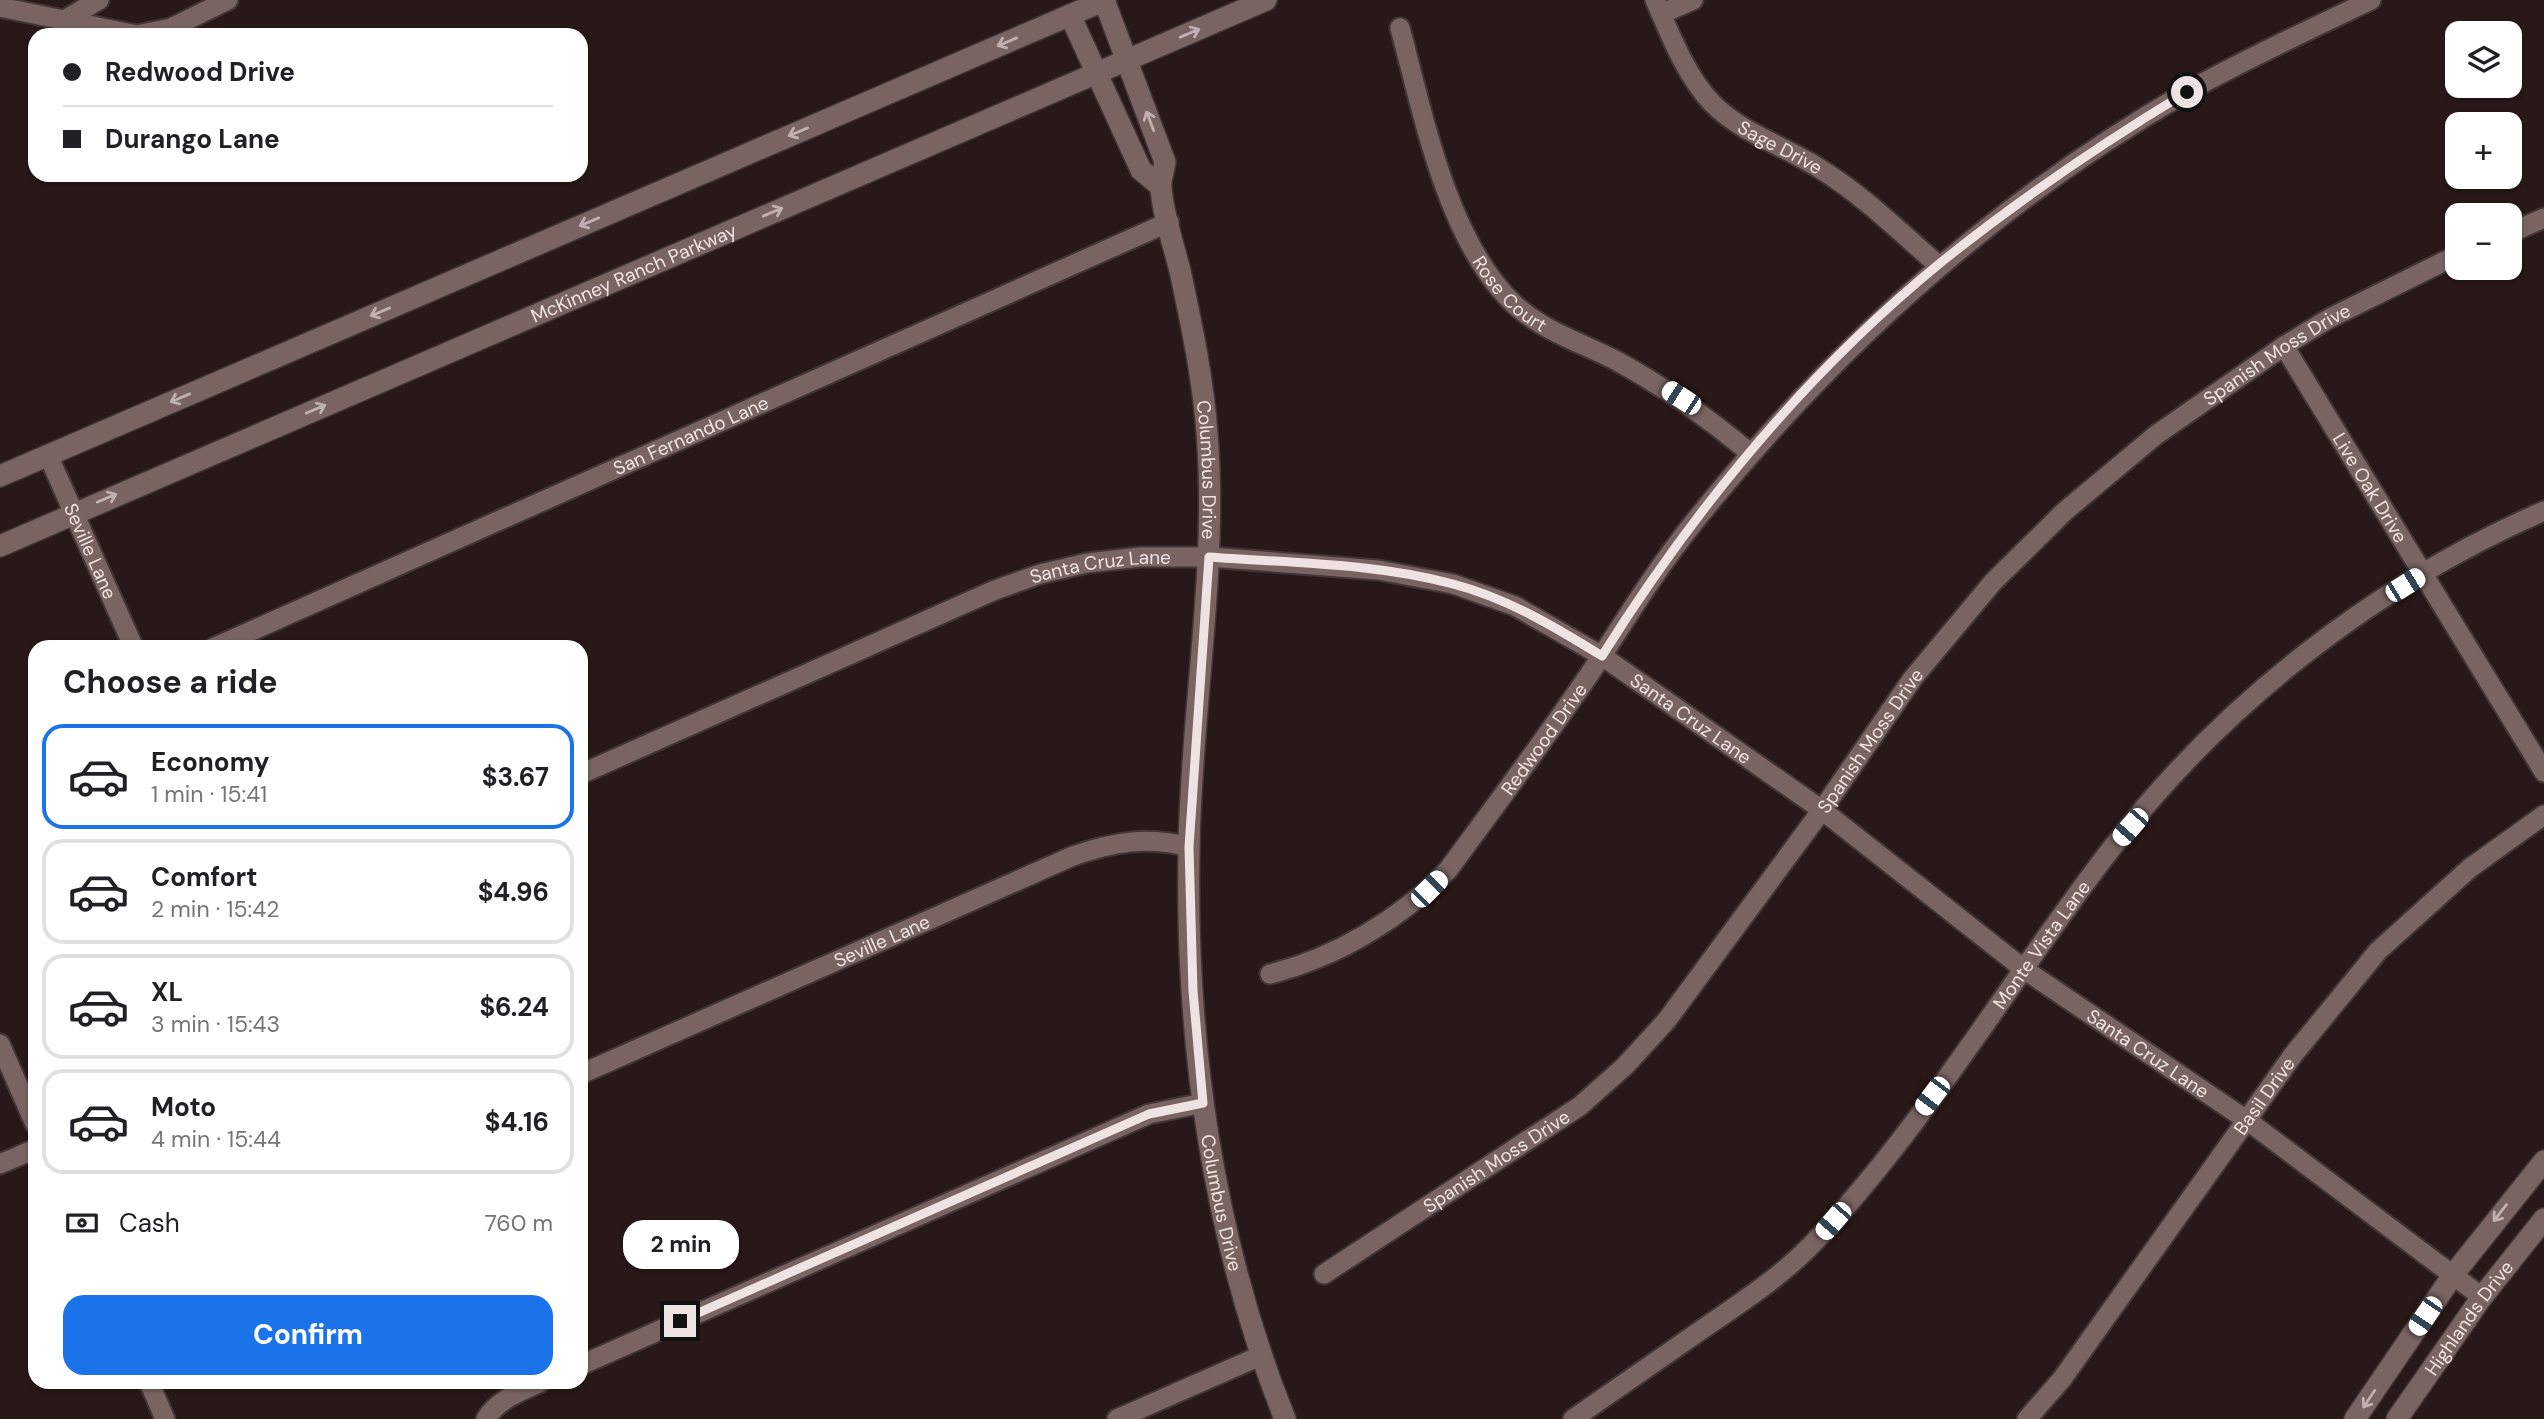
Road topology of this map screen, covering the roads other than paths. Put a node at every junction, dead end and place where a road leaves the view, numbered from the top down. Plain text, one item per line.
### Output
1 (99, 0) edge
2 (228, 0) edge
3 (1105, 0) edge
4 (1266, 0) edge
5 (1693, 0) edge
6 (2371, 0) edge
7 (0, 7) edge
8 (1066, 7) edge
9 (1658, 7) edge
10 (66, 19) junction
11 (105, 28) edge
12 (171, 28) edge
13 (1399, 28) dead end
14 (1127, 60) junction
15 (1098, 72) junction
16 (1160, 186) junction
17 (2544, 218) edge
18 (1170, 222) junction
19 (2522, 228) edge
20 (2445, 261) edge
21 (1938, 265) junction
22 (2284, 346) junction
23 (1750, 453) junction
24 (48, 455) junction
25 (0, 476) edge
26 (2544, 510) edge
27 (74, 513) junction
28 (0, 546) edge
29 (1209, 557) junction
30 (2423, 574) junction
31 (130, 640) edge
32 (231, 640) edge
33 (1602, 656) junction
34 (588, 771) edge
35 (2544, 772) edge
36 (1822, 810) junction
37 (2544, 815) edge
38 (1189, 847) junction
39 (2025, 970) junction
40 (1269, 974) dead end
41 (0, 1044) edge
42 (588, 1071) edge
43 (1203, 1103) junction
44 (28, 1108) edge
45 (2248, 1121) junction
46 (28, 1152) edge
47 (2544, 1161) edge
48 (0, 1164) edge
49 (2544, 1219) edge
50 (1324, 1274) dead end
51 (2452, 1275) junction
52 (2482, 1297) junction
53 (1260, 1356) junction
54 (588, 1362) edge
55 (152, 1389) edge
56 (527, 1389) edge
57 (165, 1419) edge
58 (485, 1419) edge
59 (1117, 1419) edge
60 (1285, 1419) edge
61 (1573, 1419) edge
62 (2027, 1419) edge
63 (2355, 1419) edge
64 (2397, 1419) edge

1 - 10 street
2 - 12 street
3 - 8 main road
3 - 14 main road, Columbus Drive
14 -> 4 main road, McKinney Ranch Parkway
5 - 9 street
6 - 21 street, Redwood Drive
7 - 10 street
8 - 15 main road, Columbus Drive
8 -> 24 main road
9 - 21 street, Sage Drive
10 - 11 street
13 - 23 street, Rose Court
14 - 15 main road, McKinney Ranch Parkway
16 -> 14 main road, Columbus Drive
15 - 16 main road, Columbus Drive
27 -> 15 main road, McKinney Ranch Parkway
16 - 18 main road, Columbus Drive
17 - 19 street
18 - 29 main road, Columbus Drive
18 - 32 street, San Fernando Lane
20 - 22 street, Spanish Moss Drive
21 - 23 street, Redwood Drive
22 - 30 street, Live Oak Drive
22 - 36 street, Spanish Moss Drive
23 - 33 street, Redwood Drive
24 - 25 main road
24 - 27 street, Seville Lane
26 - 30 street, Monte Vista Lane
27 - 28 main road, McKinney Ranch Parkway
27 - 31 street, Seville Lane
29 - 33 street, Santa Cruz Lane
29 - 34 street, Santa Cruz Lane
29 - 38 main road, Columbus Drive
30 - 35 street, Live Oak Drive
30 - 39 street, Monte Vista Lane
33 - 36 street, Santa Cruz Lane
33 - 40 street, Redwood Drive
36 - 39 street, Santa Cruz Lane
36 - 50 street, Spanish Moss Drive
37 - 45 street, Basil Drive
38 - 42 street, Seville Lane
38 - 43 main road, Columbus Drive
39 - 45 street, Santa Cruz Lane
39 - 61 street, Monte Vista Lane
41 - 44 street
43 - 53 main road, Columbus Drive
43 - 54 street
45 - 51 street, Santa Cruz Lane
45 - 62 street, Basil Drive
46 - 48 street
47 -> 51 main road, Highlands Drive
49 - 52 main road, Highlands Drive
51 - 52 street, Santa Cruz Lane
51 -> 63 main road, Highlands Drive
52 - 64 main road, Highlands Drive
53 - 59 street
53 - 60 main road, Columbus Drive
55 - 57 street
56 - 58 street

